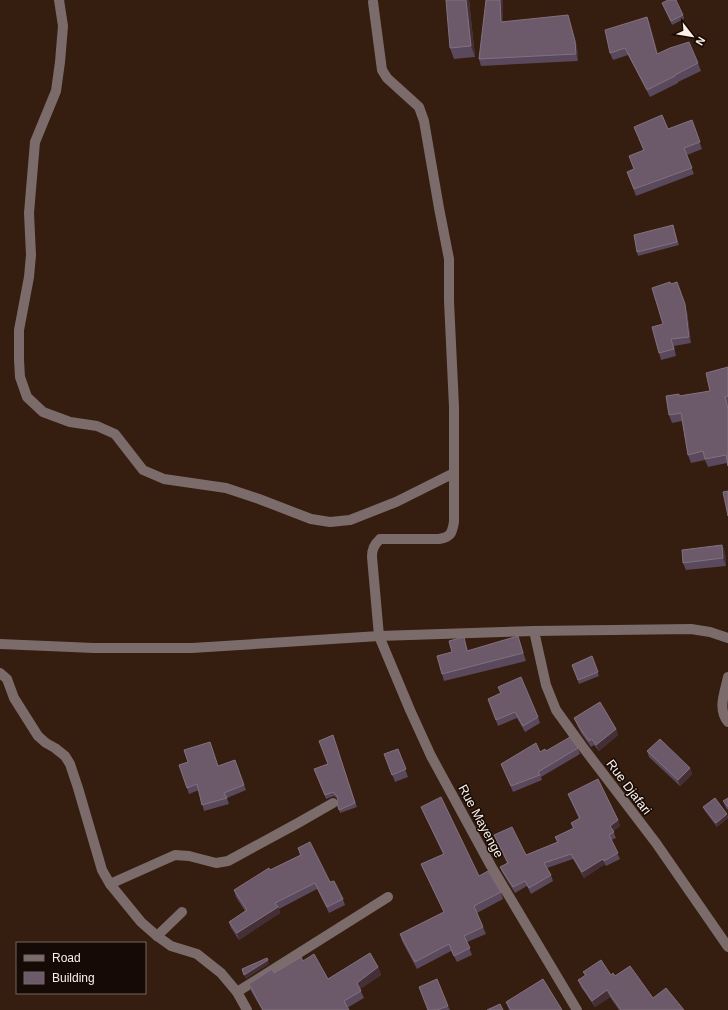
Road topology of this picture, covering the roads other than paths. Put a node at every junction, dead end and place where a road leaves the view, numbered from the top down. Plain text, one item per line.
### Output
1 (59, 0) edge
2 (373, 2) dead end
3 (454, 473) junction
4 (534, 632) junction
5 (379, 636) junction
6 (728, 638) edge
7 (0, 644) edge
8 (0, 673) edge
9 (728, 677) edge
10 (728, 722) edge
11 (333, 803) dead end
12 (110, 884) junction
13 (388, 897) dead end
14 (182, 912) dead end
15 (157, 936) junction
16 (728, 947) edge
17 (237, 992) junction
18 (247, 1010) edge
19 (577, 1010) edge

1 - 3 street
2 - 3 street
3 - 5 street, Rue Mayenge
4 - 5 street
4 - 6 street
4 - 16 street, Rue Djafari
5 - 7 street
5 - 19 street, Rue Mayenge
8 - 12 street
9 - 10 street
11 - 12 street
12 - 15 street
13 - 17 street
14 - 15 street
15 - 17 street
17 - 18 street

